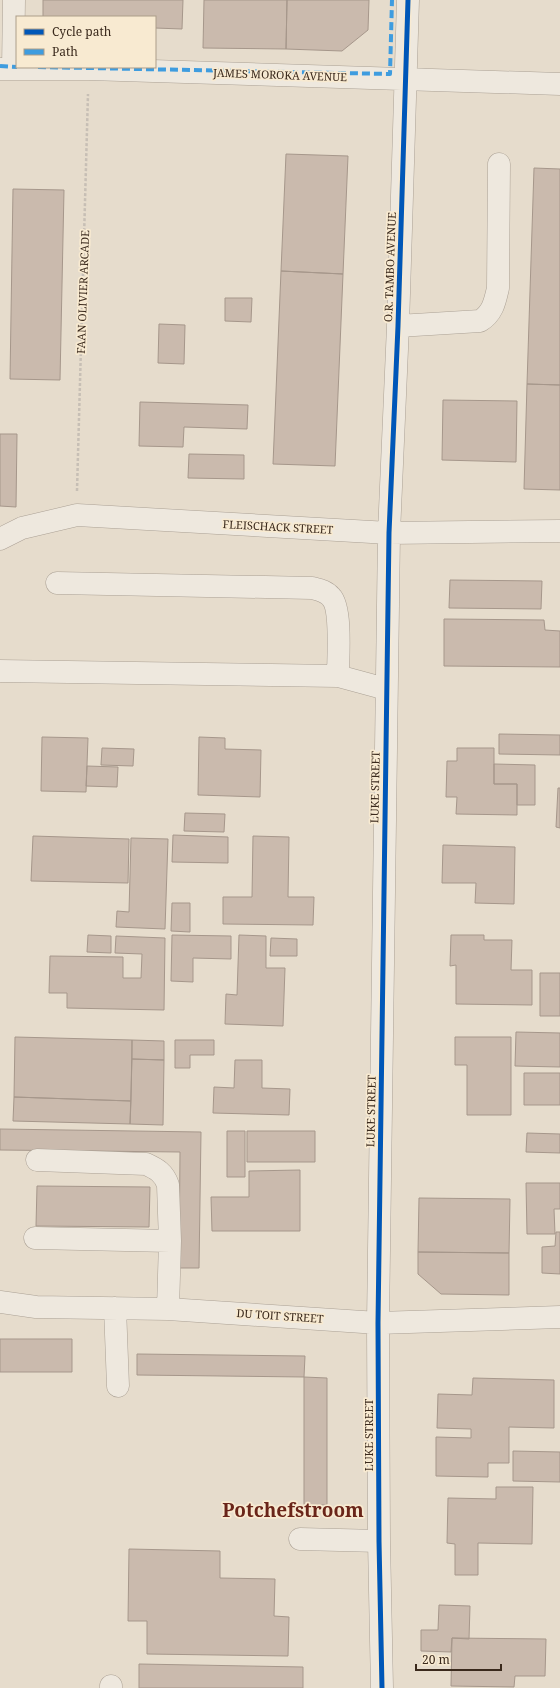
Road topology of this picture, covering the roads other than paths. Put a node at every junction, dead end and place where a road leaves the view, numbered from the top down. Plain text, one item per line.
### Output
1 (14, 0) edge
2 (408, 0) edge
3 (7, 69) edge
4 (405, 79) junction
5 (560, 84) edge
6 (499, 164) dead end
7 (398, 326) junction
8 (560, 531) edge
9 (389, 534) junction
10 (0, 539) edge
11 (57, 583) dead end
12 (0, 671) edge
13 (338, 676) junction
14 (386, 689) junction
15 (37, 1160) dead end
16 (35, 1238) dead end
17 (170, 1241) junction
18 (0, 1302) edge
19 (115, 1308) junction
20 (168, 1308) junction
21 (560, 1317) edge
22 (378, 1323) junction
23 (118, 1386) dead end
24 (300, 1539) dead end
25 (379, 1541) junction
26 (382, 1688) edge

1 - 3 street
2 - 4 street, O.R. TAMBO AVENUE
3 - 4 street, JAMES MOROKA AVENUE
4 - 5 street, JAMES MOROKA AVENUE
4 - 7 street, O.R. TAMBO AVENUE
6 - 7 street
7 - 9 street, O.R. TAMBO AVENUE
8 - 9 street, FLEISCHACK STREET
9 - 10 street, FLEISCHACK STREET
9 - 14 street, LUKE STREET
11 - 13 street
12 - 13 street
13 - 14 street
14 - 22 street, LUKE STREET
15 - 17 street
16 - 17 street
17 - 20 street
18 - 19 street, DU TOIT STREET
19 - 20 street, DU TOIT STREET
19 - 23 street
20 - 22 street, DU TOIT STREET
21 - 22 street, DU TOIT STREET
22 - 25 street, LUKE STREET
24 - 25 street
25 - 26 street, LUKE STREET

